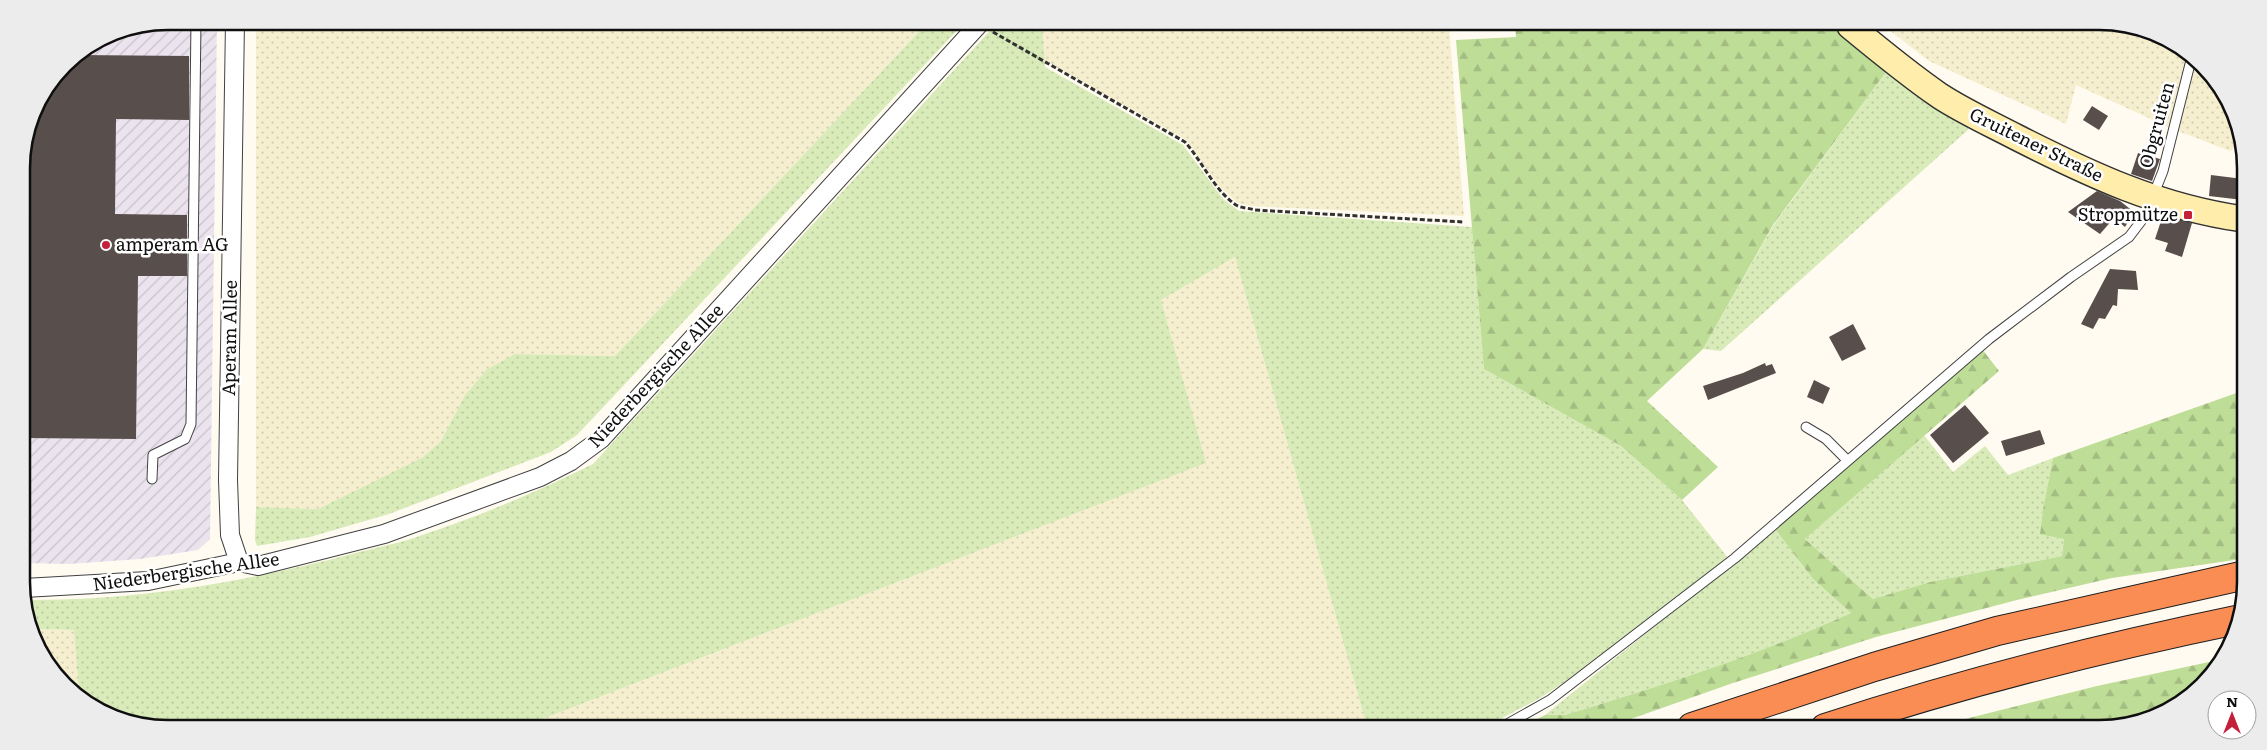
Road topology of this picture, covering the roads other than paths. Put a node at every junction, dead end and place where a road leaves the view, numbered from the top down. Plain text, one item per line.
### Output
1 (196, 30) edge
2 (235, 30) edge
3 (975, 30) edge
4 (1855, 30) edge
5 (2190, 64) edge
6 (2152, 199) junction
7 (2237, 218) edge
8 (1806, 427) dead end
9 (1847, 460) junction
10 (152, 479) dead end
11 (239, 562) junction
12 (2237, 577) edge
13 (30, 588) edge
14 (2231, 621) edge
15 (1514, 720) edge
16 (1716, 720) edge
17 (1849, 720) edge

1 - 10 lane
2 - 11 street, Aperam Allee
3 - 11 street, Niederbergische Allee
4 - 6 main road, Gruitener Straße
5 - 6 lane, Obgruiten
6 - 7 main road, Gruitener Straße
6 - 9 lane, Obgruiten
8 - 9 lane
9 - 15 lane, Obgruiten
11 - 13 street, Niederbergische Allee
12 - 16 highway
14 - 17 highway

